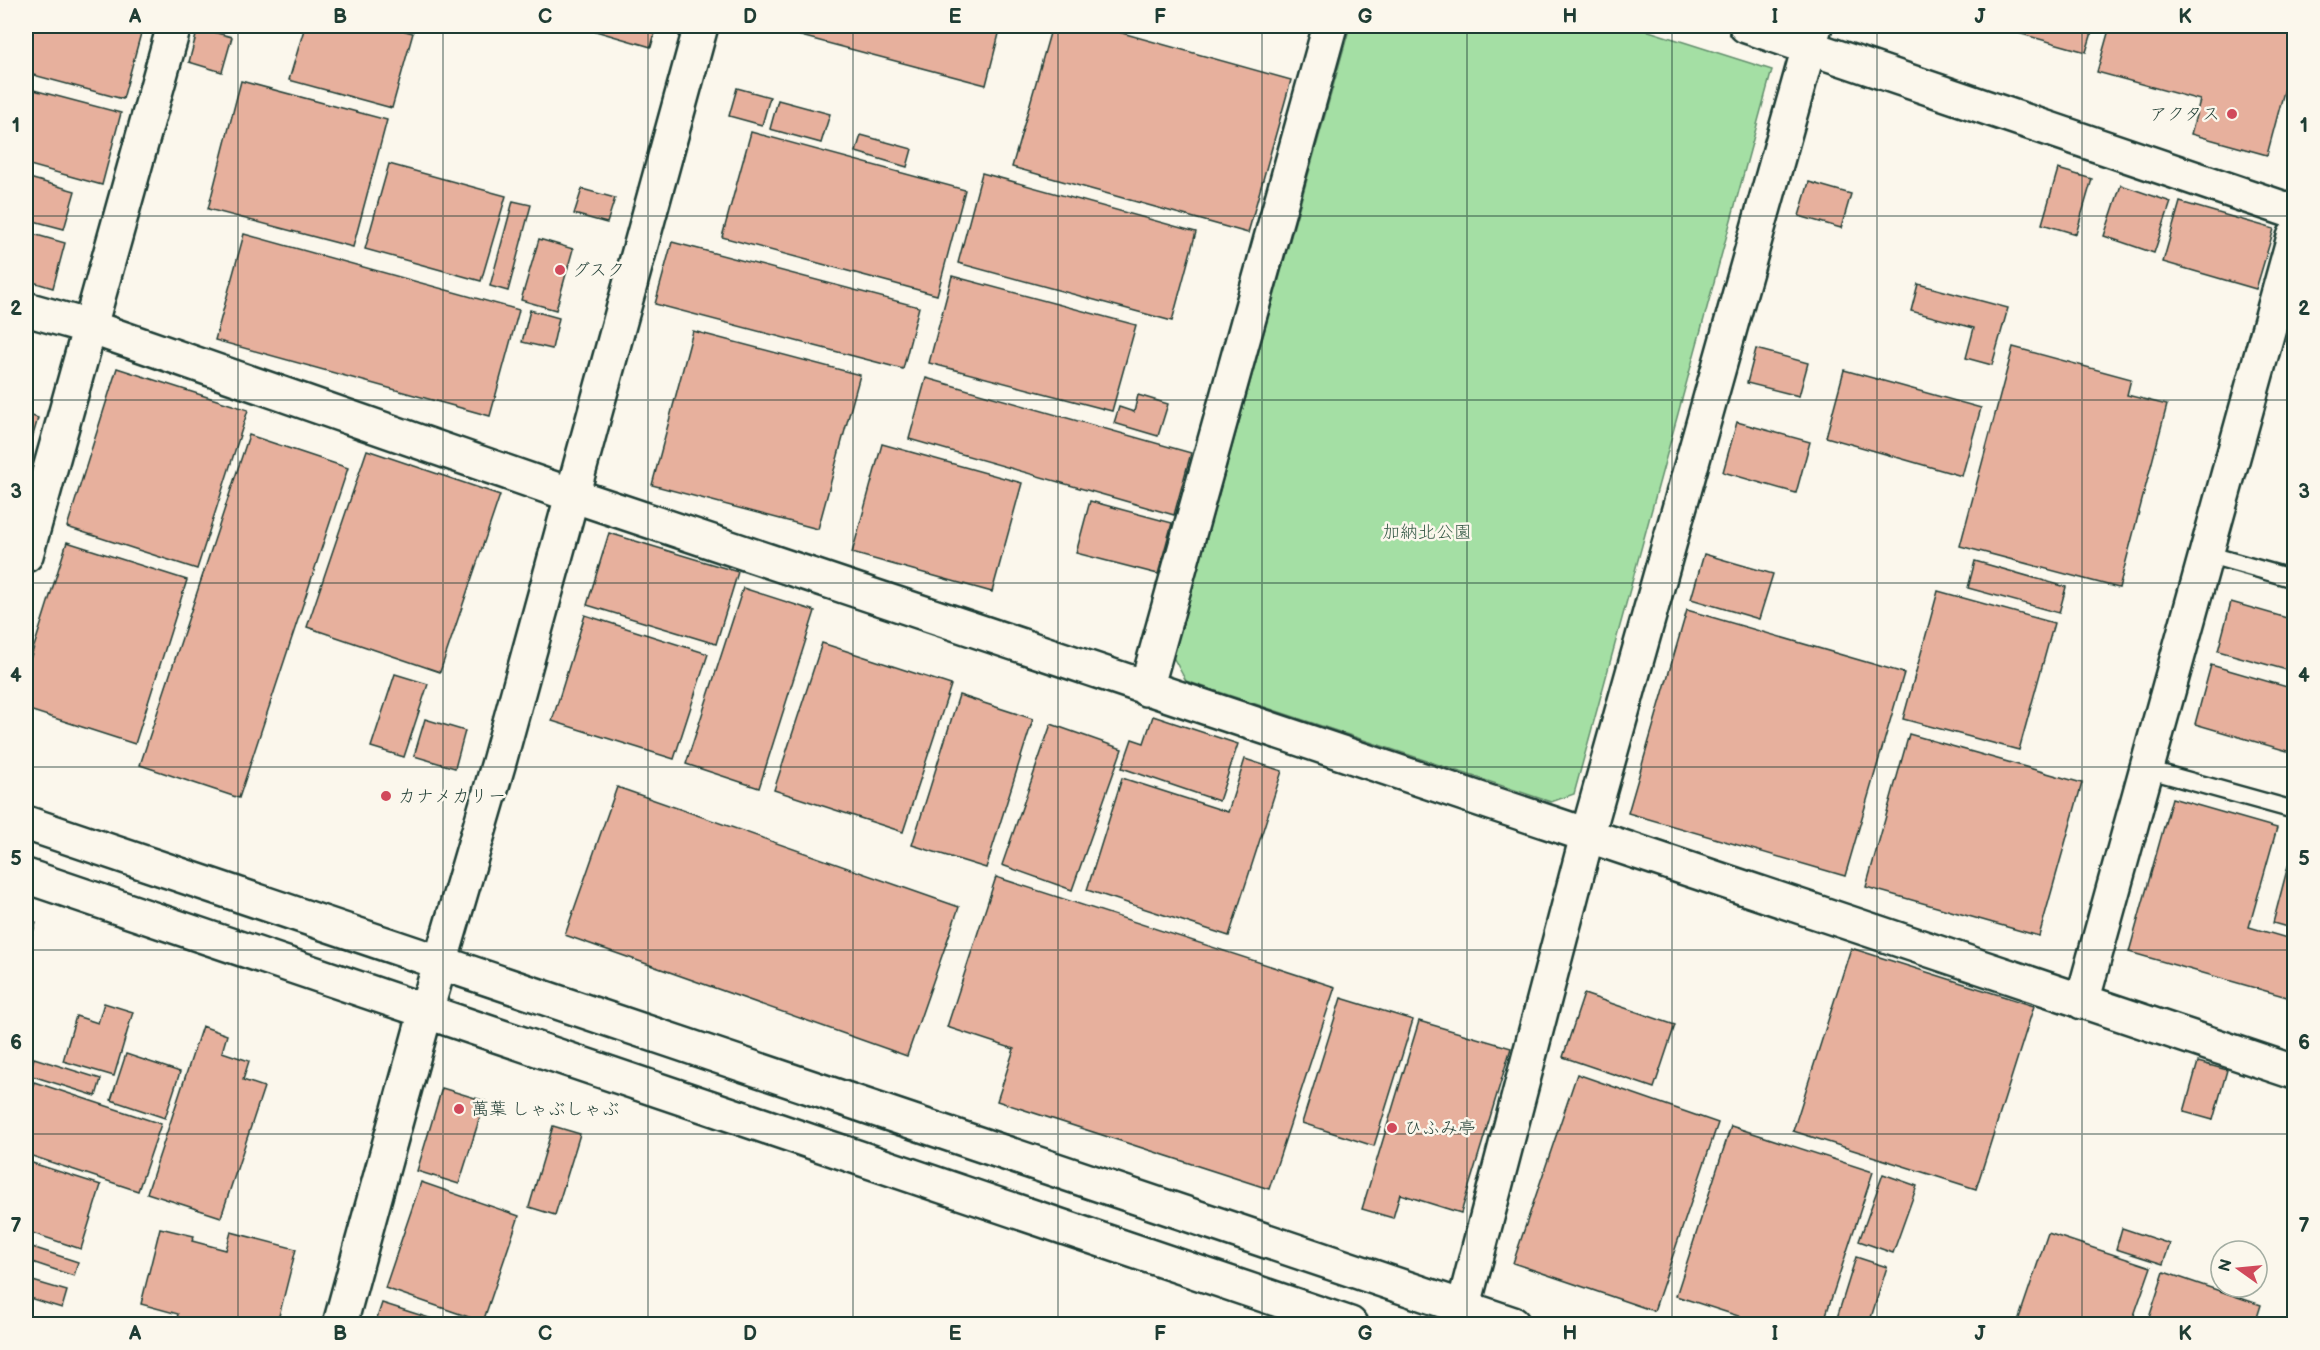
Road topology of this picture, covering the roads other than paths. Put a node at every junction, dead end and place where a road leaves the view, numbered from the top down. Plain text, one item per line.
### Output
1 (174, 26) edge
2 (701, 26) edge
3 (1330, 26) edge
4 (1746, 26) edge
5 (1812, 36) edge
6 (2295, 212) edge
7 (2295, 237) edge
8 (26, 309) edge
9 (90, 327) junction
10 (572, 495) junction
11 (2206, 554) junction
12 (26, 555) edge
13 (2295, 579) edge
14 (1146, 688) junction
15 (2146, 770) junction
16 (2295, 810) edge
17 (26, 823) edge
18 (1587, 836) junction
19 (26, 876) edge
20 (441, 964) junction
21 (2082, 1002) junction
22 (426, 1011) junction
23 (2295, 1072) edge
24 (1461, 1316) edge
25 (340, 1324) edge
26 (1350, 1324) edge
27 (1513, 1324) edge

1 - 9 street
2 - 10 street
3 - 14 street
4 - 5 street
5 - 6 street
5 - 18 street
7 - 11 street
8 - 9 street
9 - 10 street
9 - 12 street
10 - 14 street
10 - 20 street
11 - 13 lane
11 - 15 street
14 - 18 street
15 - 16 lane
15 - 21 street
17 - 20 street
18 - 21 street
18 - 24 street
19 - 22 street
20 - 22 street
20 - 24 street
21 - 23 street
22 - 25 street
22 - 26 street
24 - 27 street

